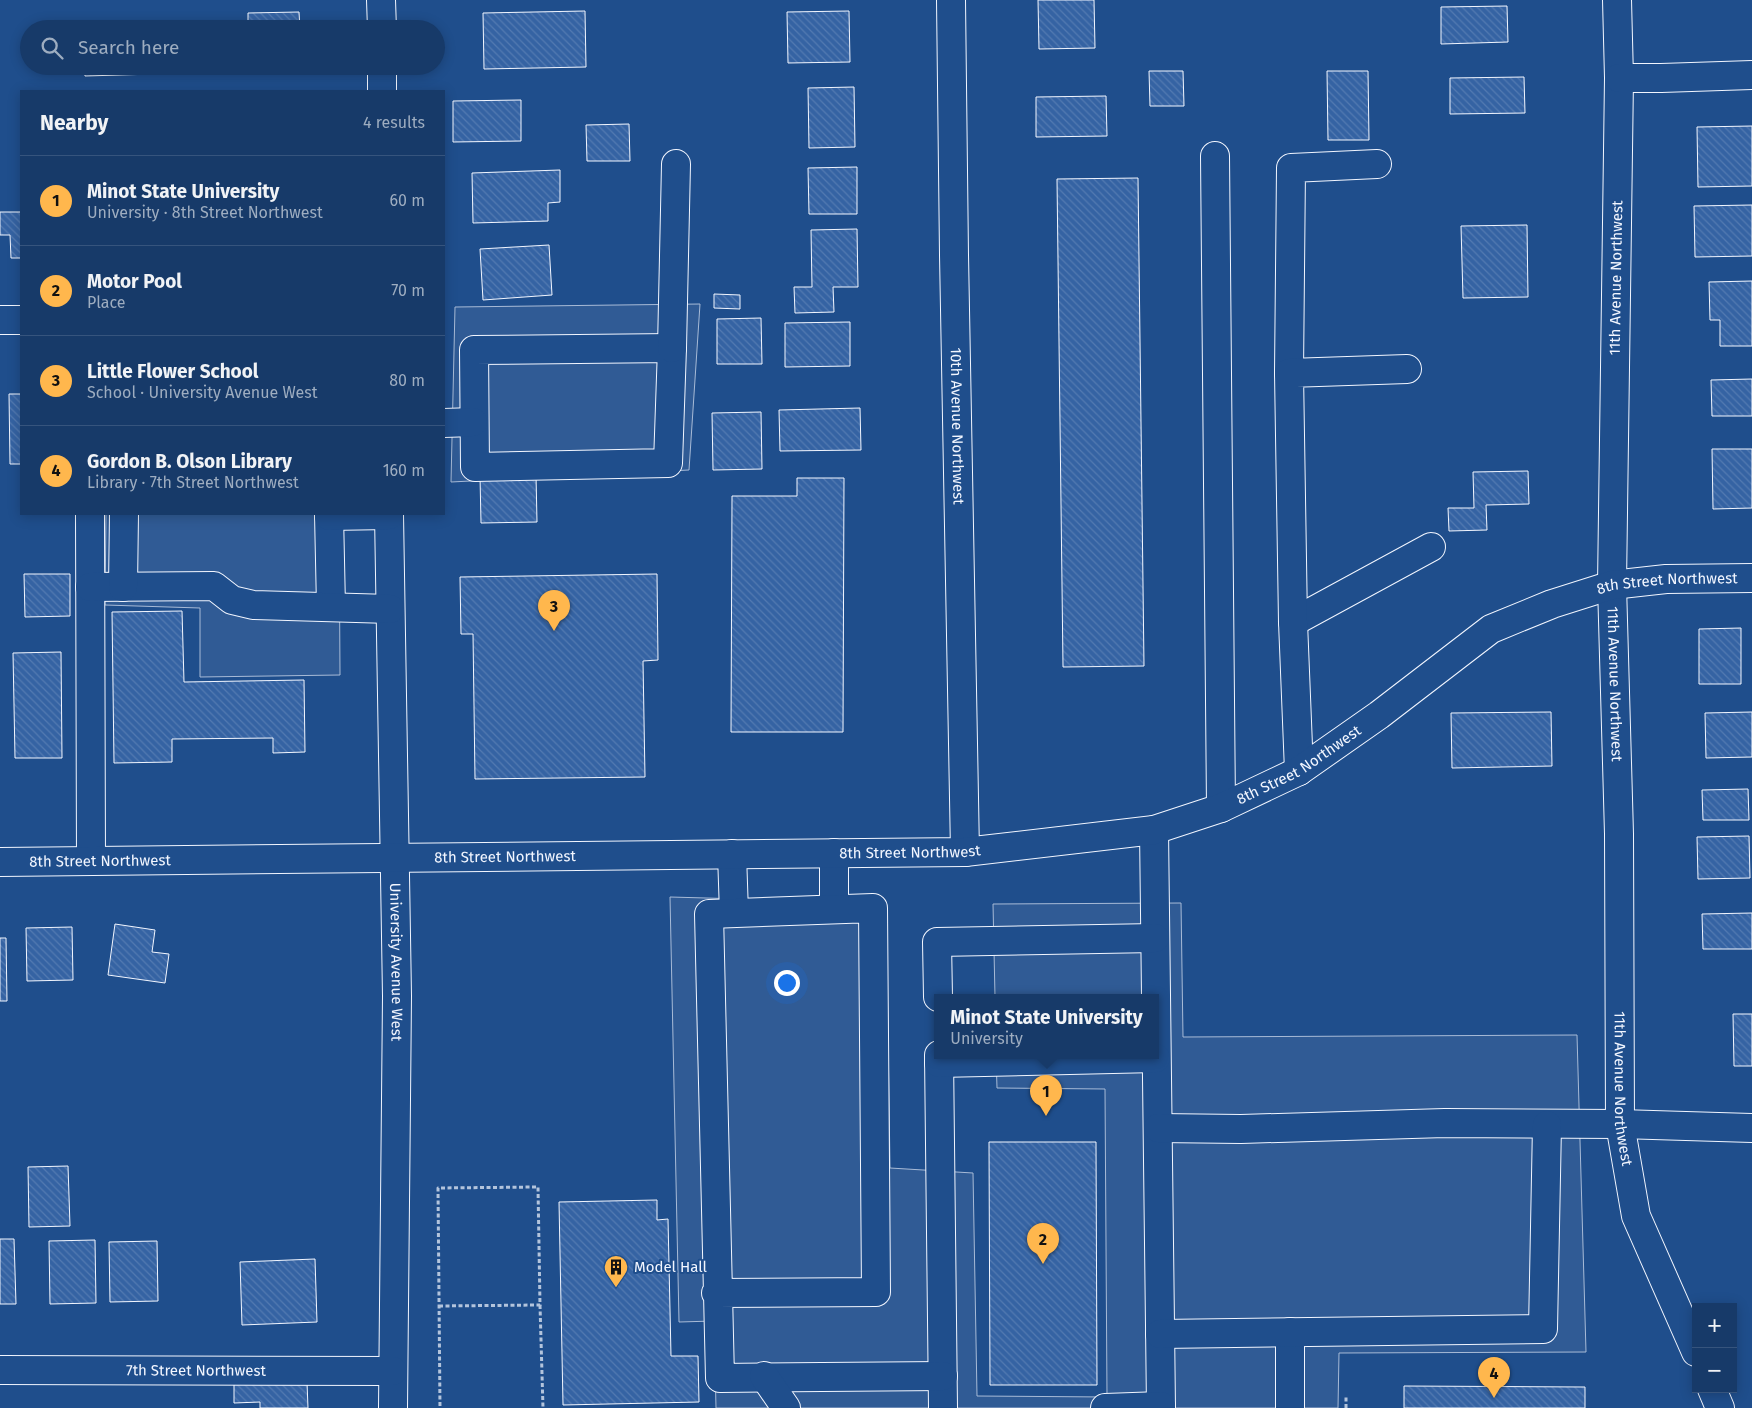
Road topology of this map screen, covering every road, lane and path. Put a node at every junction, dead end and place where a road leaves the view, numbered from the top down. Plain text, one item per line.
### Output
1 (381, 0) edge
2 (951, 0) edge
3 (1617, 0) edge
4 (382, 20) edge
5 (1752, 74) edge
6 (382, 75) edge
7 (1619, 78) junction
8 (382, 90) edge
9 (1215, 156) dead end
10 (676, 164) dead end
11 (1377, 164) dead end
12 (0, 320) edge
13 (20, 320) edge
14 (672, 348) junction
15 (1407, 369) dead end
16 (1289, 373) junction
17 (473, 422) junction
18 (445, 423) edge
19 (90, 515) edge
20 (124, 515) edge
21 (329, 515) edge
22 (388, 515) edge
23 (1431, 547) dead end
24 (1752, 578) edge
25 (1612, 585) junction
26 (90, 587) junction
27 (123, 587) junction
28 (332, 607) junction
29 (390, 609) junction
30 (1293, 622) junction
31 (1299, 771) junction
32 (1221, 808) junction
33 (1154, 830) junction
34 (965, 852) junction
35 (834, 853) junction
36 (732, 854) junction
37 (395, 857) junction
38 (91, 861) junction
39 (0, 862) edge
40 (834, 909) junction
41 (734, 913) junction
42 (1155, 938) junction
43 (938, 994) edge
44 (1155, 994) edge
45 (939, 1059) edge
46 (1156, 1059) edge
47 (1620, 1124) junction
48 (1547, 1125) junction
49 (1158, 1128) junction
50 (1752, 1128) edge
51 (716, 1293) junction
52 (540, 1305) junction
53 (439, 1306) junction
54 (1290, 1332) junction
55 (1160, 1334) junction
56 (1694, 1348) edge
57 (0, 1370) edge
58 (393, 1371) junction
59 (764, 1376) junction
60 (943, 1376) junction
61 (1714, 1393) edge
62 (1346, 1395) dead end
63 (1161, 1407) edge
64 (394, 1408) edge
65 (440, 1408) edge
66 (543, 1408) edge
67 (786, 1408) edge
68 (943, 1408) edge
69 (1106, 1408) edge
70 (1290, 1408) edge
71 (1346, 1408) edge
72 (1720, 1408) edge

1 - 4 street
2 - 34 street, 10th Avenue Northwest
3 - 7 street, 11th Avenue Northwest
5 - 7 street
6 - 8 street
7 - 25 street, 11th Avenue Northwest
9 - 32 street
10 - 14 street
11 - 16 street
12 - 13 street
14 - 17 street
14 - 17 street
15 - 16 street
16 - 30 street
17 - 18 street
19 - 26 street
20 - 27 street
21 - 28 street
22 - 29 street, University Avenue West
23 - 30 street
24 - 25 street, 8th Street Northwest
25 - 31 street, 8th Street Northwest
25 - 47 street, 11th Avenue Northwest
26 - 27 street
26 - 38 street
27 - 28 street
28 - 29 street
29 - 37 street, University Avenue West
30 - 31 street
31 - 32 street, 8th Street Northwest
32 - 33 street, 8th Street Northwest
33 - 34 street, 8th Street Northwest
33 - 42 street
34 - 35 street, 8th Street Northwest
35 - 36 street, 8th Street Northwest
35 - 40 street
36 - 37 street, 8th Street Northwest
36 - 41 street
37 - 38 street, 8th Street Northwest
37 - 58 street, University Avenue West
38 - 39 street, 8th Street Northwest
40 - 41 street
40 - 51 street
41 - 51 street
42 - 43 street
42 - 44 street
45 - 60 street
46 - 49 street
47 - 48 street
47 - 50 street
47 - 56 street, 11th Avenue Northwest
48 - 49 street
48 - 54 street
49 - 55 street
51 - 59 street
52 - 53 path
52 - 53 path
52 - 66 path
53 - 65 path
54 - 55 street
54 - 70 street
55 - 63 street
57 - 58 street, 7th Street Northwest
58 - 64 street, University Avenue West
59 - 60 street
59 - 67 street
60 - 68 street
61 - 72 street
62 - 71 path
63 - 69 street

